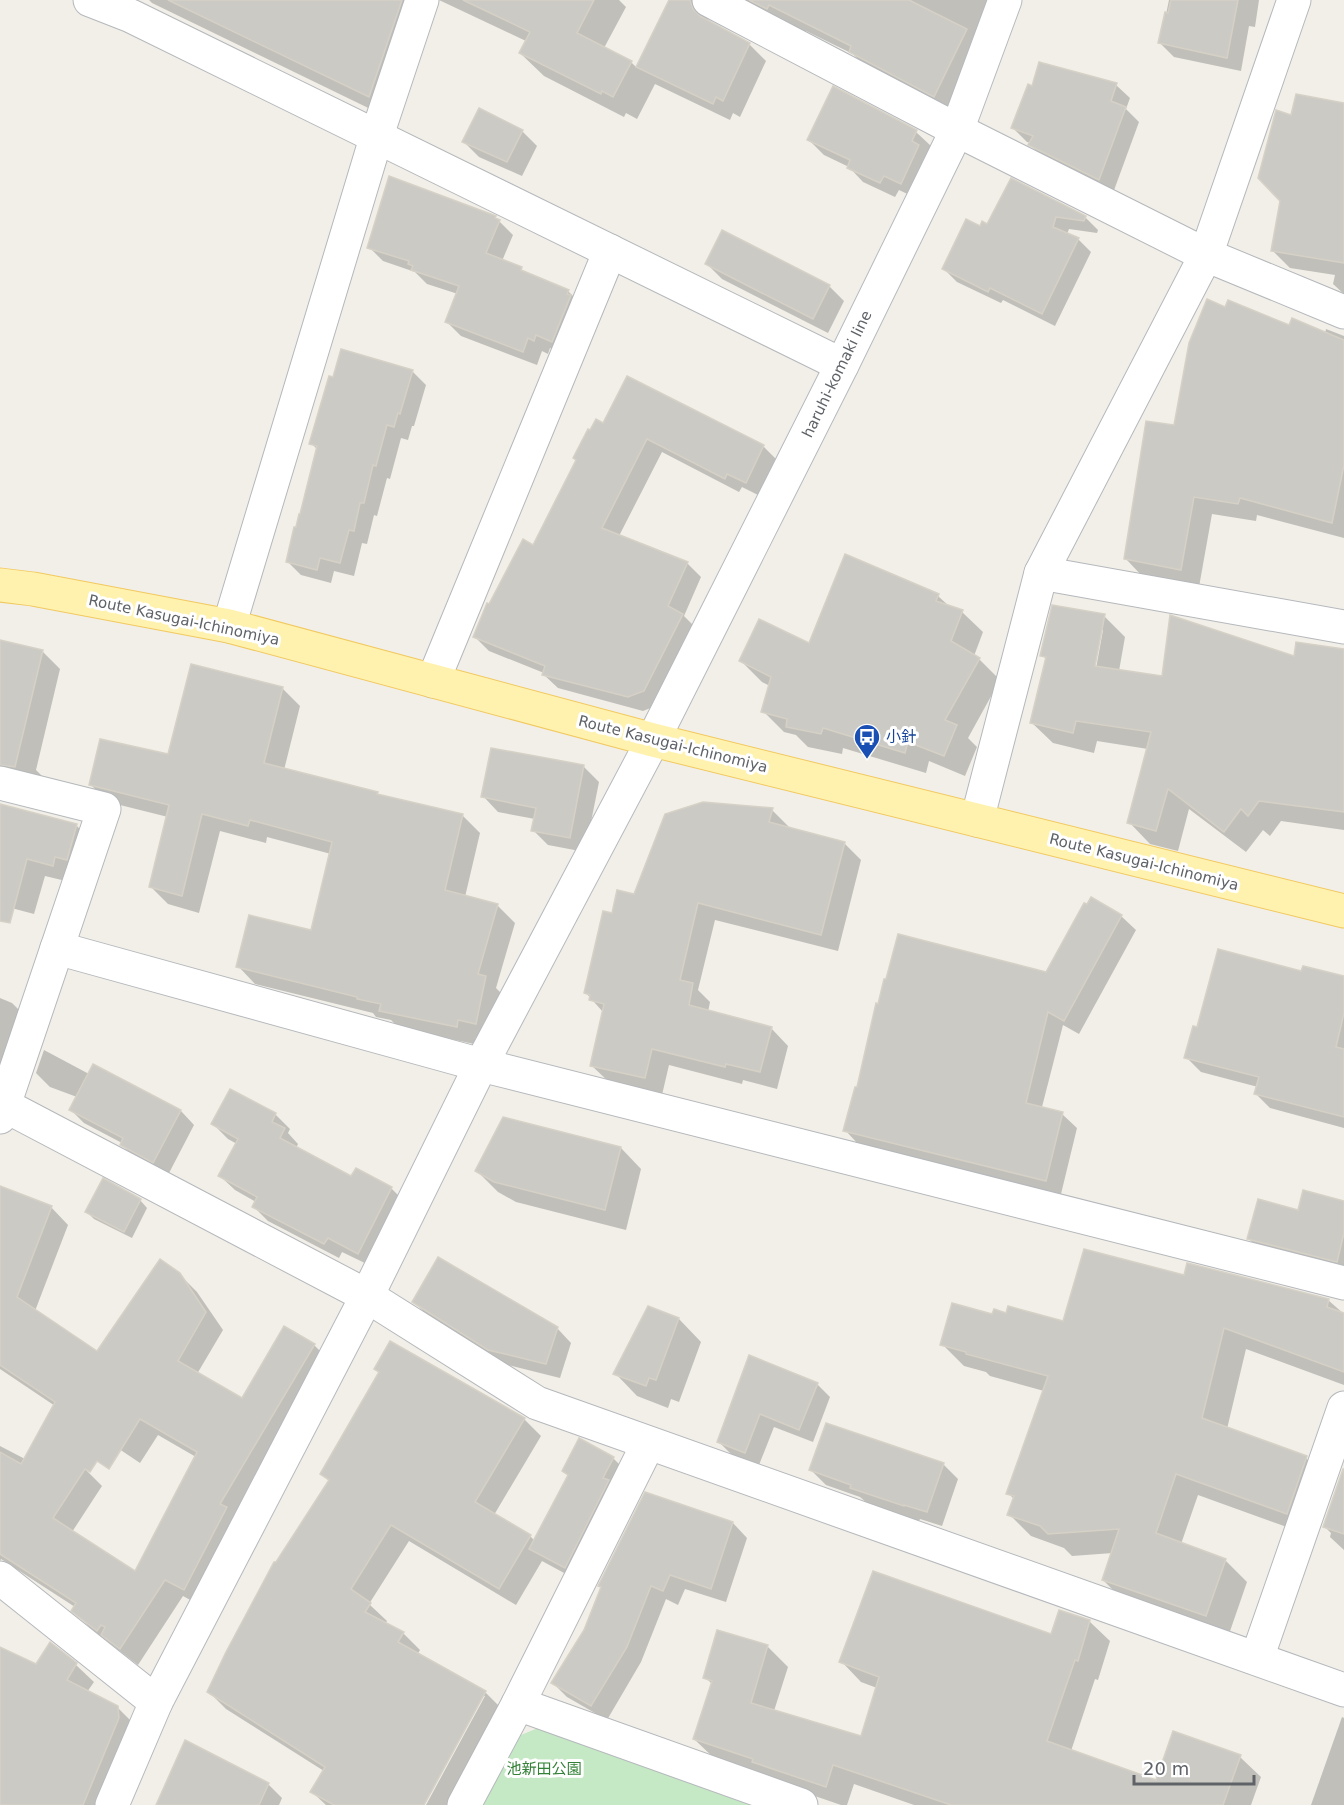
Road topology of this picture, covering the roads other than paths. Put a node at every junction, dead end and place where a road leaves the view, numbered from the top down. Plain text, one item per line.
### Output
1 (90, 0) edge
2 (422, 0) edge
3 (709, 0) edge
4 (1005, 0) edge
5 (1294, 0) edge
6 (957, 130) junction
7 (377, 135) junction
8 (610, 250) junction
9 (1206, 255) junction
10 (1344, 312) edge
11 (842, 364) junction
12 (1041, 573) junction
13 (0, 585) edge
14 (229, 626) junction
15 (1344, 627) edge
16 (433, 681) junction
17 (652, 740) junction
18 (0, 783) edge
19 (977, 820) junction
20 (1344, 911) edge
21 (57, 948) junction
22 (481, 1065) junction
23 (1, 1108) edge
24 (1344, 1283) edge
25 (367, 1296) junction
26 (1344, 1408) edge
27 (648, 1444) junction
28 (0, 1578) edge
29 (1257, 1658) junction
30 (1344, 1690) edge
31 (156, 1702) junction
32 (518, 1704) junction
33 (112, 1805) edge
34 (464, 1805) edge
35 (801, 1805) edge

1 - 7 street
2 - 7 street
3 - 6 street
4 - 6 street, haruhi-komaki line
5 - 9 street
6 - 9 street
6 - 11 street, haruhi-komaki line
7 - 8 street
7 - 14 street
8 - 11 street
8 - 16 street
9 - 10 street
9 - 12 street
11 - 17 street, haruhi-komaki line
12 - 15 street
12 - 19 street
13 - 14 main road, Route Kasugai-Ichinomiya
14 - 16 main road, Route Kasugai-Ichinomiya
16 - 17 main road, Route Kasugai-Ichinomiya
17 - 19 main road, Route Kasugai-Ichinomiya
17 - 22 street, haruhi-komaki line
18 - 21 street
19 - 20 main road, Route Kasugai-Ichinomiya
21 - 22 street
21 - 23 street
22 - 24 street
22 - 25 street, haruhi-komaki line
23 - 25 street
25 - 27 street
25 - 31 street, haruhi-komaki line
26 - 29 street
27 - 29 street
27 - 32 street
28 - 31 street
29 - 30 street
31 - 33 street, haruhi-komaki line
32 - 34 street
32 - 35 street

